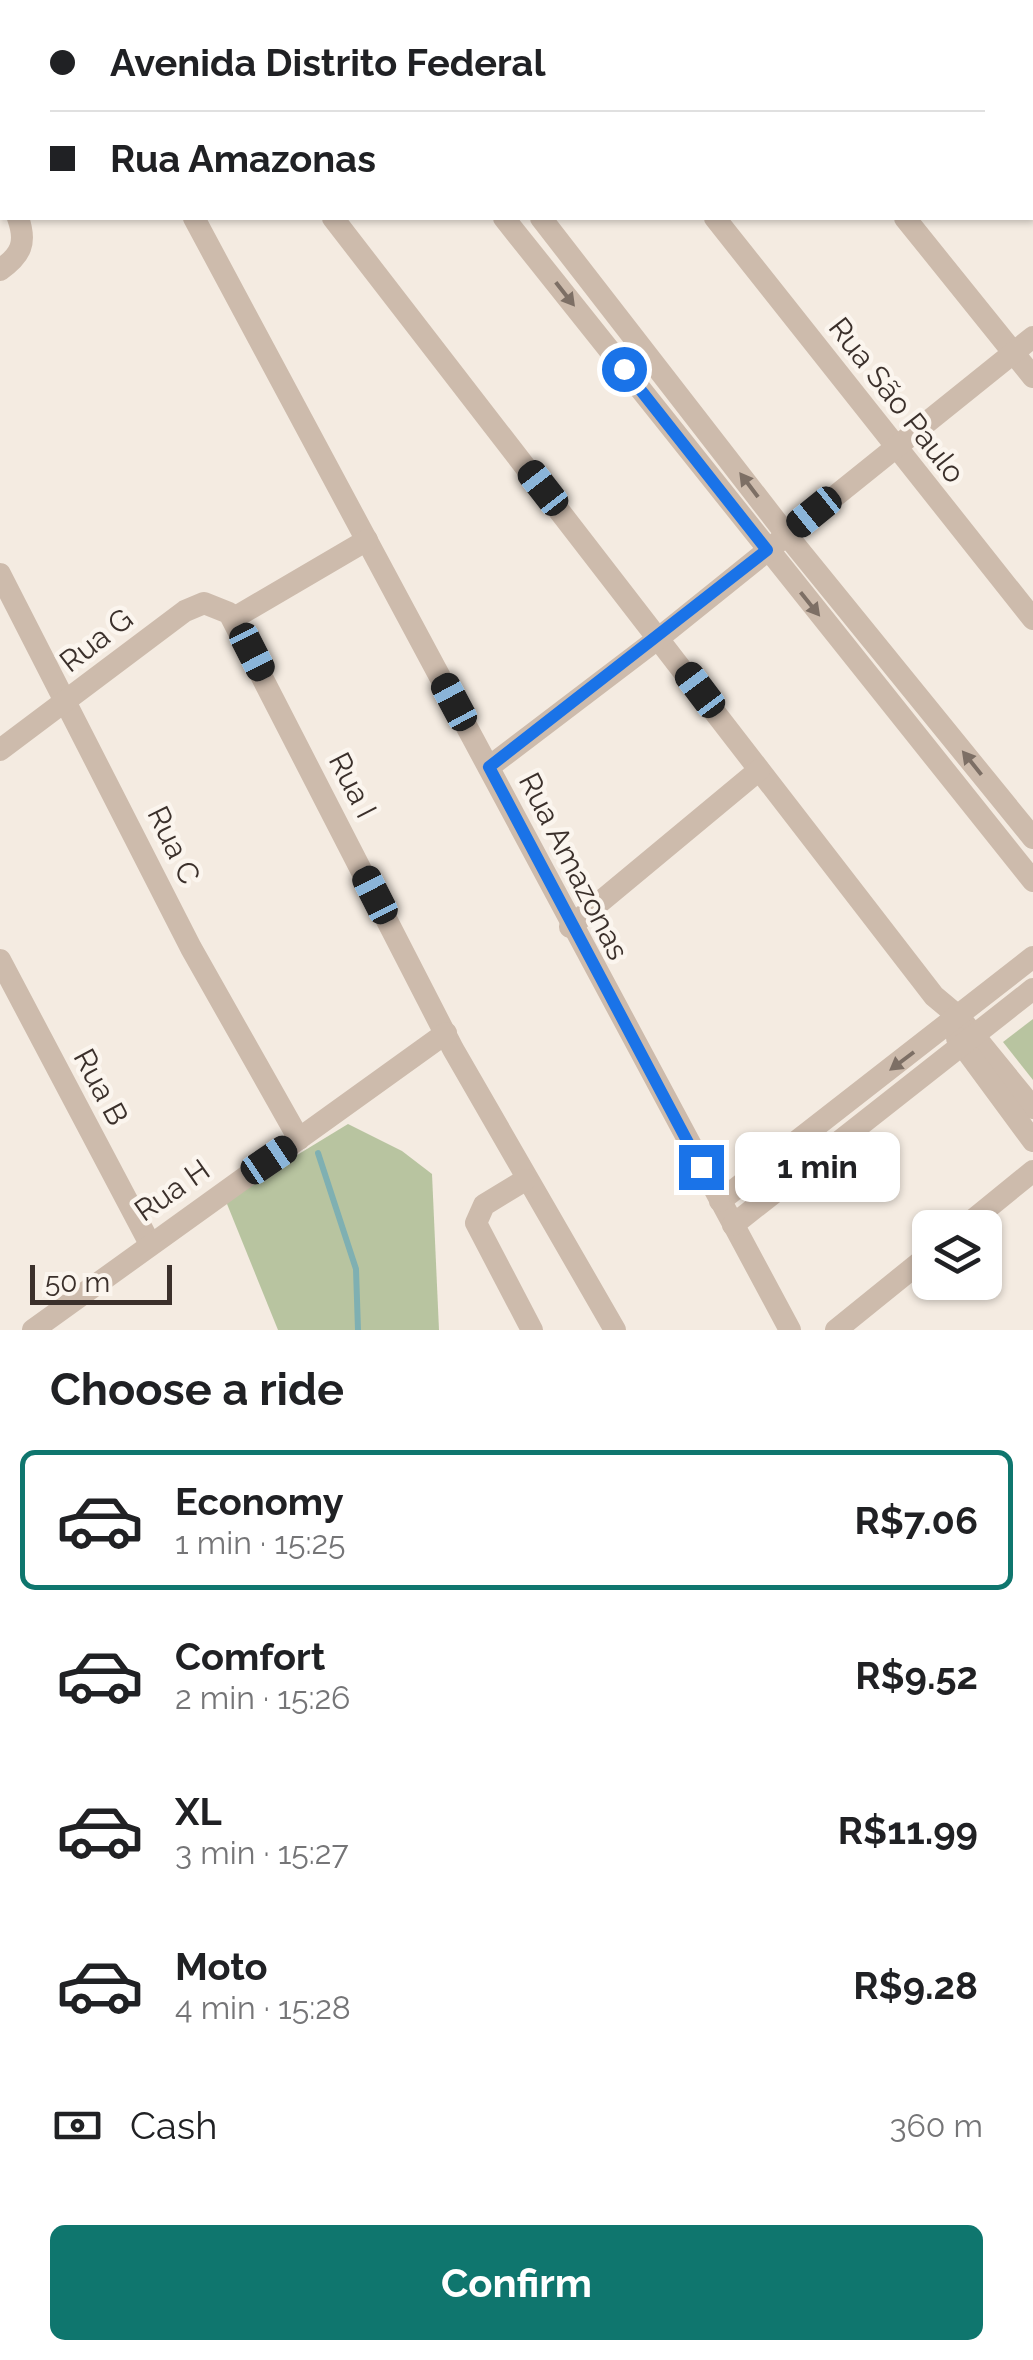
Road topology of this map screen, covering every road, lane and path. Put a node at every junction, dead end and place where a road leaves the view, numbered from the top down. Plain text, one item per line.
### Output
1 (19, 220) edge
2 (335, 220) edge
3 (506, 220) edge
4 (543, 220) edge
5 (718, 220) edge
6 (907, 220) edge
7 (201, 221) edge
8 (6, 266) edge
9 (1033, 337) edge
10 (1014, 353) junction
11 (1033, 378) edge
12 (896, 447) junction
13 (786, 534) junction
14 (367, 540) junction
15 (767, 550) junction
16 (0, 574) edge
17 (234, 618) junction
18 (1033, 620) edge
19 (660, 637) junction
20 (68, 700) junction
21 (0, 750) edge
22 (489, 767) junction
23 (760, 770) junction
24 (1033, 838) edge
25 (1033, 881) edge
26 (570, 926) junction
27 (1033, 957) edge
28 (0, 960) edge
29 (1033, 988) edge
30 (961, 1032) junction
31 (446, 1033) junction
32 (1033, 1108) edge
33 (299, 1140) junction
34 (1033, 1140) edge
35 (1033, 1171) edge
36 (525, 1180) junction
37 (720, 1201) junction
38 (985, 1210) edge
39 (733, 1225) junction
40 (150, 1242) junction
41 (912, 1269) edge
42 (32, 1330) edge
43 (532, 1330) edge
44 (615, 1330) edge
45 (790, 1330) edge
46 (836, 1330) edge

1 - 8 street
2 - 19 street
3 -> 15 street
13 -> 4 street
5 - 12 street, Rua São Paulo
6 - 10 street
7 - 14 street, Rua Amazonas
9 - 10 street
10 - 11 street
10 - 12 street
12 - 13 street
12 - 18 street, Rua São Paulo
13 - 15 street
24 -> 13 street
14 - 17 street
14 - 22 street, Rua Amazonas
15 - 19 street
15 -> 25 street
16 - 20 street, Rua C
17 - 20 street, Rua G
17 - 31 street, Rua I
19 - 22 street
19 - 23 street
20 - 21 street, Rua G
20 - 33 street, Rua C
22 - 26 street, Rua Amazonas
23 - 26 street
23 - 30 street
26 - 37 street, Rua Amazonas
27 - 30 street
28 - 40 street, Rua B
29 - 30 street
30 - 32 street
30 - 34 street
30 -> 37 street
30 - 39 street
31 - 33 street, Rua H
31 - 36 street, Rua I
33 - 40 street, Rua H
35 - 38 street
36 - 43 street
36 - 44 street, Rua I
37 - 39 street, Rua Amazonas
39 - 45 street, Rua Amazonas
40 - 42 street, Rua H
41 - 46 street

